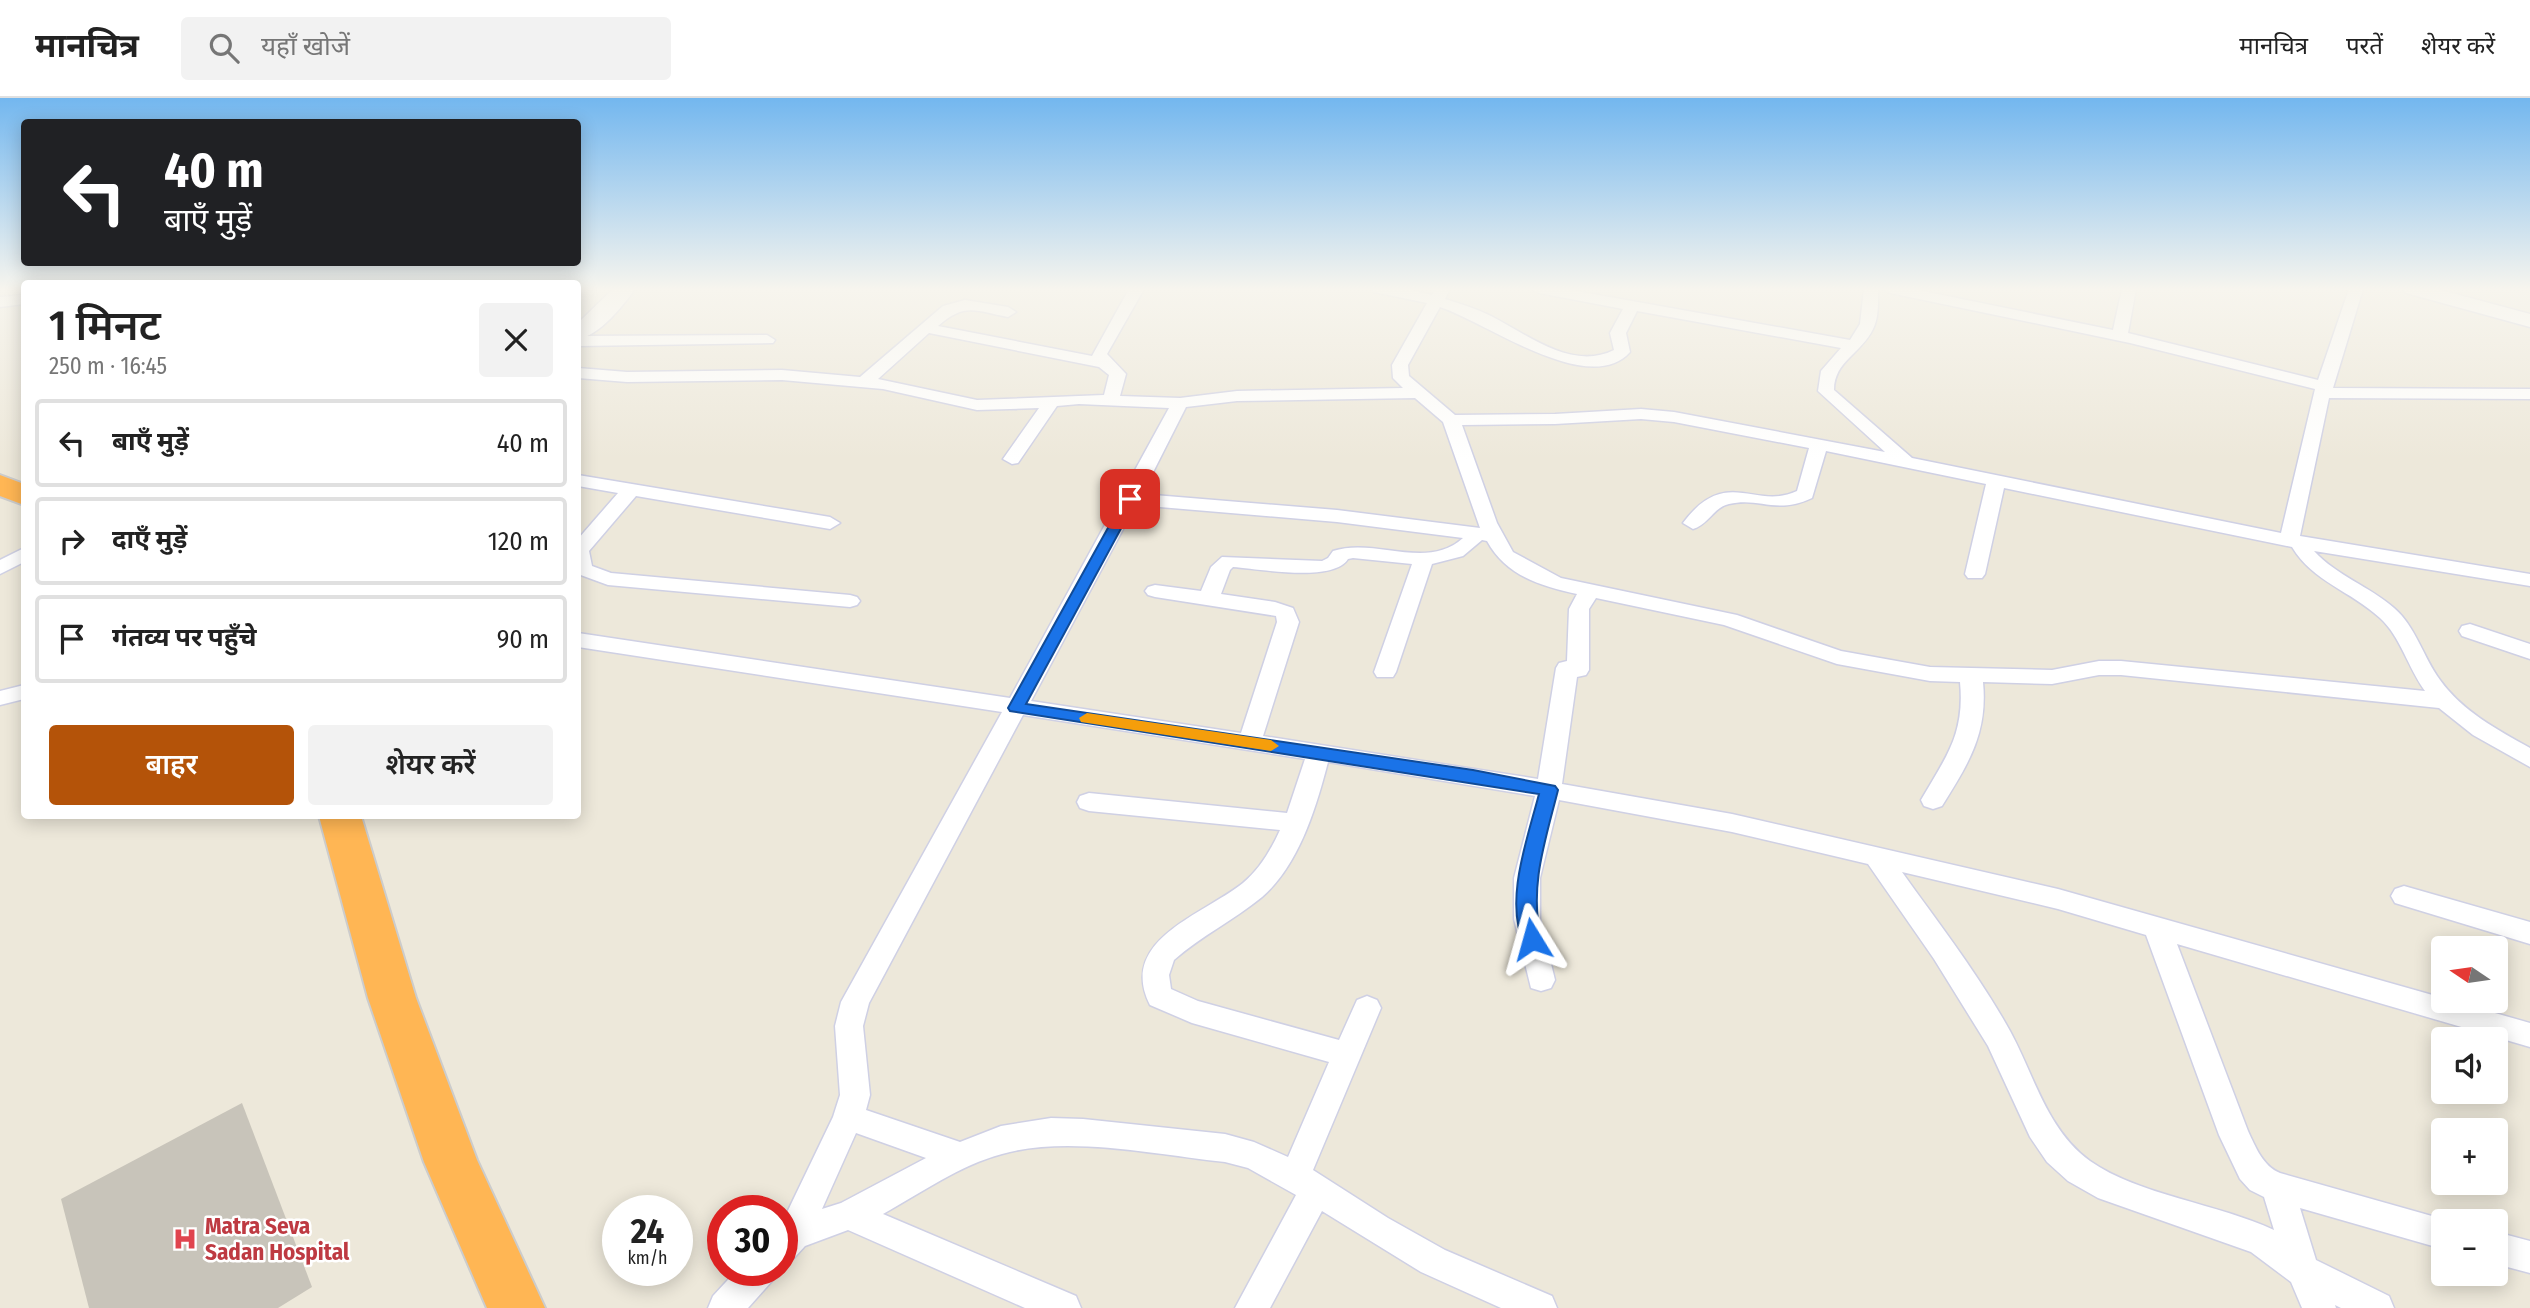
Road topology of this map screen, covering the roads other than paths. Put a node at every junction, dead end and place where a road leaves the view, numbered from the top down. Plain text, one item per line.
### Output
1 (906, 345) edge
2 (1015, 345) edge
3 (1103, 345) edge
4 (1410, 345) edge
5 (1534, 345) edge
6 (1621, 345) edge
7 (1852, 345) edge
8 (2156, 345) edge
9 (2338, 345) edge
10 (1104, 363) junction
11 (581, 373) edge
12 (864, 383) junction
13 (2323, 390) junction
14 (1418, 393) junction
15 (2530, 394) edge
16 (1111, 399) junction
17 (1052, 401) junction
18 (1180, 403) junction
19 (1451, 420) junction
20 (1819, 444) junction
21 (1013, 459) dead end
22 (1908, 463) junction
23 (1996, 481) junction
24 (581, 482) edge
25 (0, 484) edge
26 (629, 491) junction
27 (21, 494) edge
28 (1130, 499) junction
29 (830, 523) dead end
30 (1693, 523) dead end
31 (1486, 535) junction
32 (2294, 541) junction
33 (581, 548) edge
34 (21, 556) edge
35 (1424, 559) junction
36 (581, 563) edge
37 (0, 568) edge
38 (1975, 574) dead end
39 (2530, 580) edge
40 (1590, 590) junction
41 (1155, 591) dead end
42 (1209, 598) junction
43 (850, 601) dead end
44 (2470, 631) dead end
45 (581, 640) edge
46 (2530, 652) edge
47 (1385, 672) dead end
48 (1970, 675) junction
49 (21, 693) edge
50 (0, 698) edge
51 (2447, 701) junction
52 (1016, 708) junction
53 (1249, 743) junction
54 (1318, 753) junction
55 (2530, 759) edge
56 (1549, 790) junction
57 (1933, 800) dead end
58 (1089, 802) dead end
59 (341, 819) edge
60 (1295, 823) junction
61 (1877, 857) junction
62 (2404, 896) dead end
63 (2157, 928) junction
64 (2530, 933) edge
65 (1541, 980) dead end
66 (1367, 1008) dead end
67 (2530, 1035) edge
68 (1347, 1055) junction
69 (848, 1117) junction
70 (960, 1156) junction
71 (1306, 1183) junction
72 (2277, 1187) junction
73 (849, 1215) junction
74 (798, 1220) edge
75 (2431, 1230) edge
76 (798, 1236) edge
77 (2508, 1251) edge
78 (2530, 1257) edge
79 (2303, 1271) junction
80 (745, 1286) edge
81 (516, 1308) edge
82 (725, 1308) edge
83 (1064, 1308) edge
84 (1252, 1308) edge
85 (1540, 1308) edge
86 (2319, 1308) edge
87 (2377, 1308) edge

1 - 12 street
2 - 10 street
3 - 10 street
4 - 14 street
5 - 6 street
7 - 22 street
8 - 13 street
9 - 13 street
10 - 16 street
11 - 12 street
12 - 17 street
13 - 15 street
13 - 32 street
14 - 18 street
14 - 19 street
16 - 17 street
16 - 18 street
17 - 21 street
18 - 28 street
19 - 20 street
19 - 31 street
20 - 22 street
20 - 30 street
22 - 23 street
23 - 32 street
23 - 38 street
24 - 26 street
25 - 27 highway
26 - 29 street
26 - 33 street
28 - 31 street
28 - 52 street
31 - 35 street
31 - 40 street
32 - 39 street
32 - 51 street
34 - 37 street
35 - 42 street
35 - 47 street
36 - 43 street
40 - 48 street
40 - 56 street
41 - 42 street
42 - 53 street
44 - 46 street
45 - 52 street
48 - 51 street
48 - 57 street
49 - 50 street
51 - 55 street
52 - 53 street
52 - 69 street
53 - 54 street
54 - 56 street
54 - 60 street
56 - 61 street
56 - 65 street
58 - 60 street
59 - 81 highway
60 - 68 street
61 - 63 street
61 - 79 street
62 - 64 street
63 - 67 street
63 - 72 street
66 - 68 street
68 - 71 street
69 - 70 street
69 - 74 street
70 - 71 street
70 - 73 street
71 - 84 street
71 - 85 street
72 - 75 street
72 - 79 street
73 - 76 street
73 - 83 street
77 - 78 street
79 - 86 street
79 - 87 street
80 - 82 street

